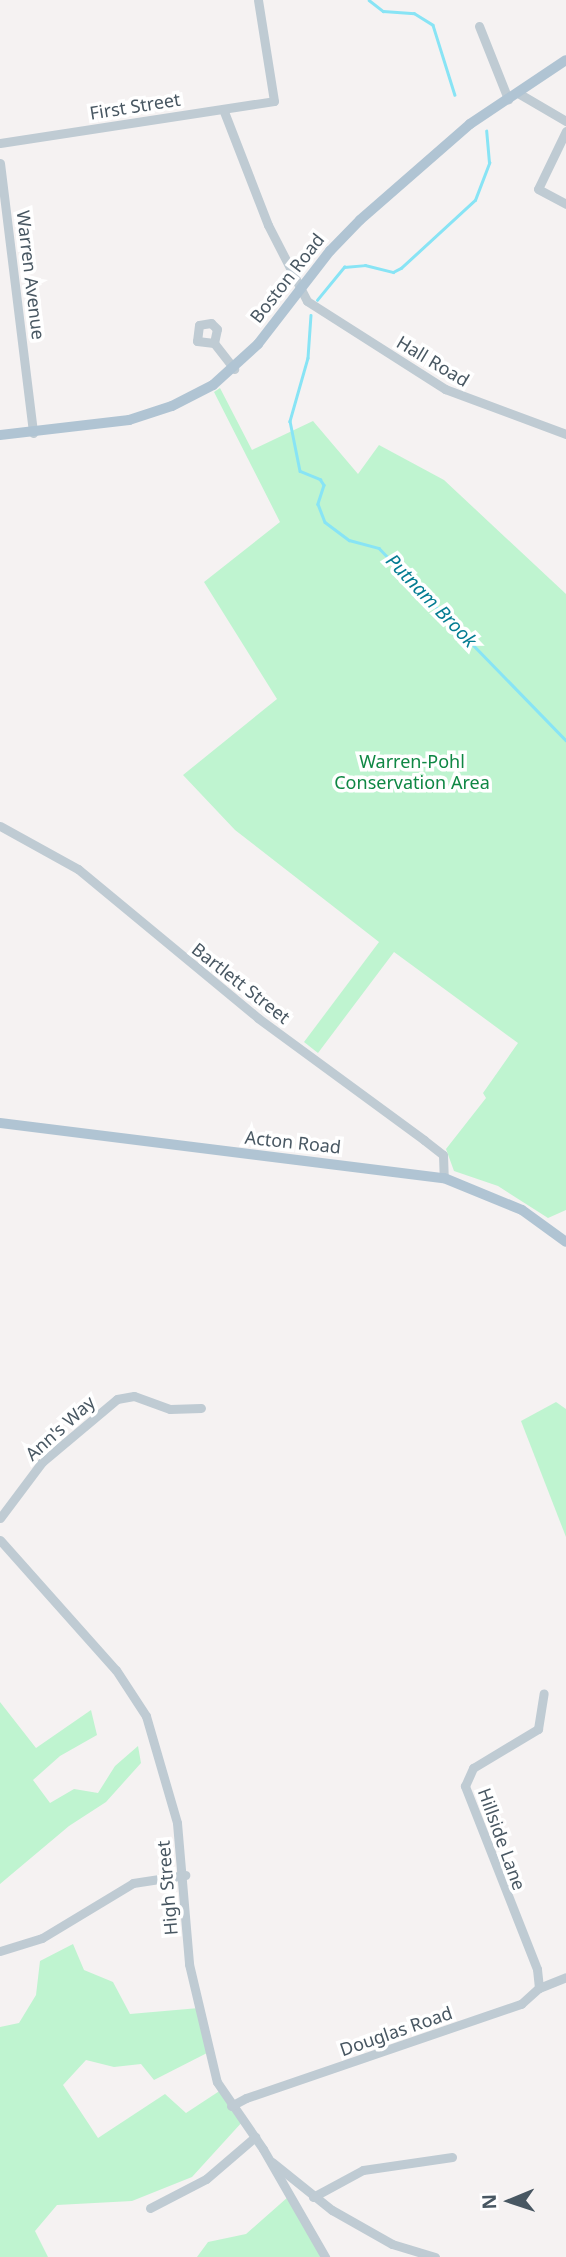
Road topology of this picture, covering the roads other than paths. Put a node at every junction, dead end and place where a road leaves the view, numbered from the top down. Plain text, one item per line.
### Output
1 (258, 0) edge
2 (479, 26) dead end
3 (566, 60) edge
4 (513, 96) junction
5 (223, 109) junction
6 (566, 121) edge
7 (566, 131) edge
8 (0, 143) edge
9 (0, 163) edge
10 (566, 204) edge
11 (299, 289) junction
12 (214, 343) dead end
13 (234, 369) junction
14 (33, 433) junction
15 (566, 434) edge
16 (0, 435) edge
17 (0, 826) edge
18 (0, 1123) edge
19 (444, 1178) junction
20 (566, 1242) edge
21 (201, 1408) dead end
22 (0, 1518) edge
23 (2, 1547) edge
24 (544, 1693) dead end
25 (185, 1875) junction
26 (0, 1951) edge
27 (566, 1977) edge
28 (540, 1988) junction
29 (231, 2106) junction
30 (255, 2137) junction
31 (452, 2157) dead end
32 (270, 2161) junction
33 (313, 2197) junction
34 (150, 2208) dead end
35 (325, 2257) edge
36 (435, 2257) edge

1 - 5 street, First Street
2 - 4 street
3 - 4 main road, Boston Road
4 - 6 street
4 - 11 main road, Boston Road
5 - 8 street, First Street
5 - 11 street
7 - 10 street
9 - 14 street, Warren Avenue
11 - 13 main road, Boston Road
11 - 15 street, Hall Road
12 - 13 street
13 - 14 main road, Boston Road
14 - 16 main road, Boston Road
17 - 19 street, Bartlett Street
18 - 19 main road, Acton Road
19 - 20 main road, Acton Road
21 - 22 street, Ann's Way
23 - 25 street, High Street
24 - 28 street, Hillside Lane
25 - 26 street
25 - 29 street, High Street
27 - 28 street, Douglas Road
28 - 29 street, Douglas Road
29 - 30 street, High Street
30 - 32 street, High Street
30 - 34 street
31 - 33 street
32 - 33 street
32 - 35 street, High Street
33 - 36 street

